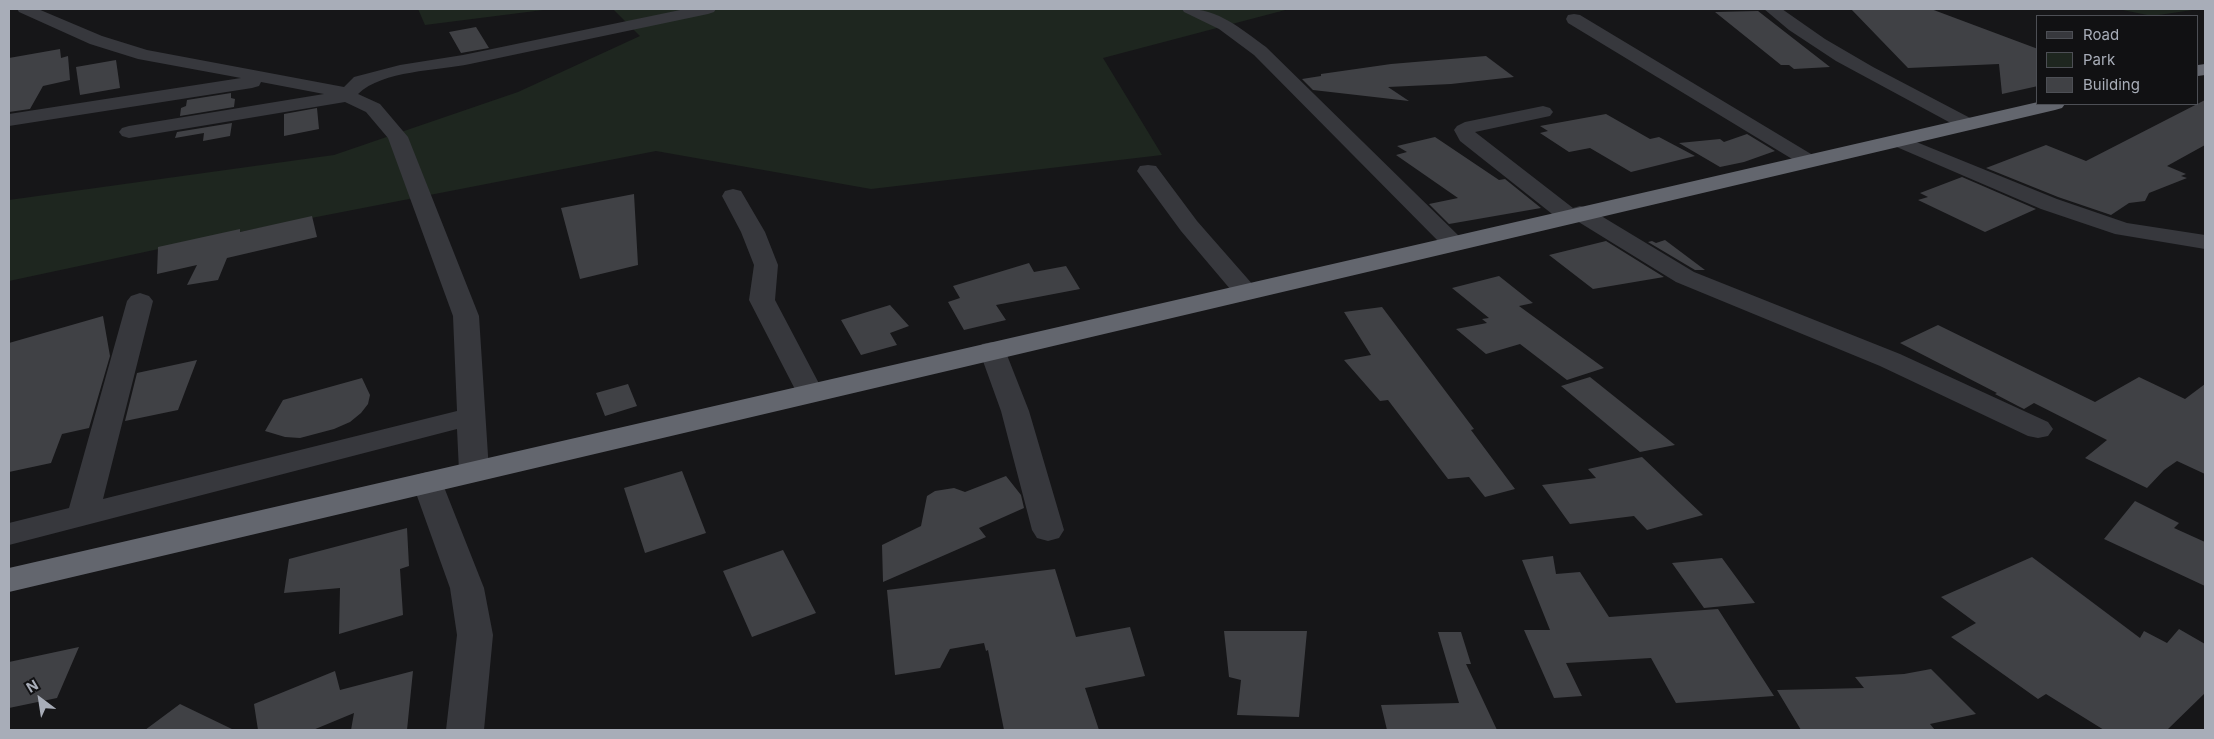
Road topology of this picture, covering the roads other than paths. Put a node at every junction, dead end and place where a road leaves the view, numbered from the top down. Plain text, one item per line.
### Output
1 (24, 9) edge
2 (708, 9) edge
3 (1190, 9) edge
4 (1772, 9) edge
5 (1574, 19) dead end
6 (270, 79) junction
7 (345, 96) junction
8 (2051, 105) edge
9 (1543, 112) dead end
10 (9, 120) edge
11 (1967, 124) junction
12 (128, 132) dead end
13 (1899, 141) junction
14 (1809, 160) junction
15 (1148, 171) dead end
16 (733, 196) dead end
17 (1575, 215) junction
18 (2205, 242) edge
19 (1453, 243) junction
20 (1246, 291) junction
21 (140, 301) dead end
22 (992, 350) junction
23 (810, 392) junction
24 (471, 416) junction
25 (2038, 430) dead end
26 (474, 471) junction
27 (427, 482) junction
28 (83, 515) junction
29 (1048, 530) dead end
30 (9, 534) edge
31 (9, 580) edge
32 (465, 730) edge

1 - 6 street
2 - 7 street
3 - 19 street
4 - 11 street
5 - 14 street
6 - 7 street
6 - 10 street
7 - 12 street
7 - 24 street
8 - 11 highway
9 - 17 street
11 - 13 highway
13 - 14 highway
13 - 18 street
14 - 17 highway
15 - 20 street
16 - 23 street
17 - 19 highway
17 - 25 street
19 - 20 highway
20 - 22 highway
21 - 28 street
22 - 23 highway
22 - 29 street
23 - 26 highway
24 - 26 street
24 - 28 street
26 - 27 highway
27 - 31 highway
27 - 32 street
28 - 30 street

